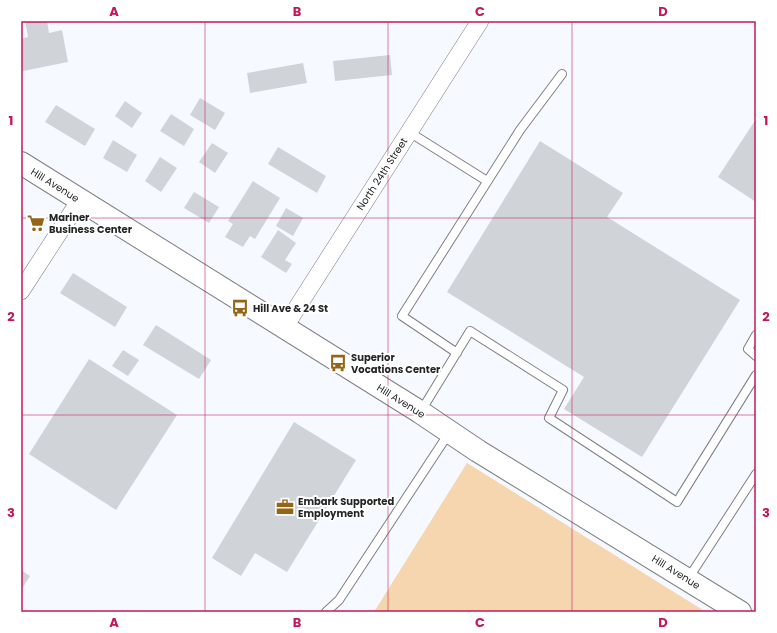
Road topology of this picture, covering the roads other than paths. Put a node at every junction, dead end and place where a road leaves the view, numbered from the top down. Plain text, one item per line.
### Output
1 (480, 21) edge
2 (562, 74) dead end
3 (409, 132) junction
4 (21, 163) edge
5 (487, 181) junction
6 (80, 200) junction
7 (21, 292) edge
8 (284, 328) junction
9 (756, 335) edge
10 (457, 353) junction
11 (756, 356) edge
12 (756, 375) edge
13 (420, 412) junction
14 (450, 433) junction
15 (756, 474) edge
16 (687, 579) junction
17 (326, 612) edge
18 (740, 612) edge

1 - 3 street, North 24th Street
2 - 5 lane
3 - 5 lane
3 - 8 street, North 24th Street
4 - 6 street, Hill Avenue
5 - 10 lane
6 - 7 street
6 - 8 street, Hill Avenue
8 - 13 street, Hill Avenue
9 - 11 lane
10 - 12 lane
10 - 13 lane
13 - 14 street, Hill Avenue
14 - 16 street, Hill Avenue
14 - 17 lane
15 - 16 lane
16 - 18 street, Hill Avenue

